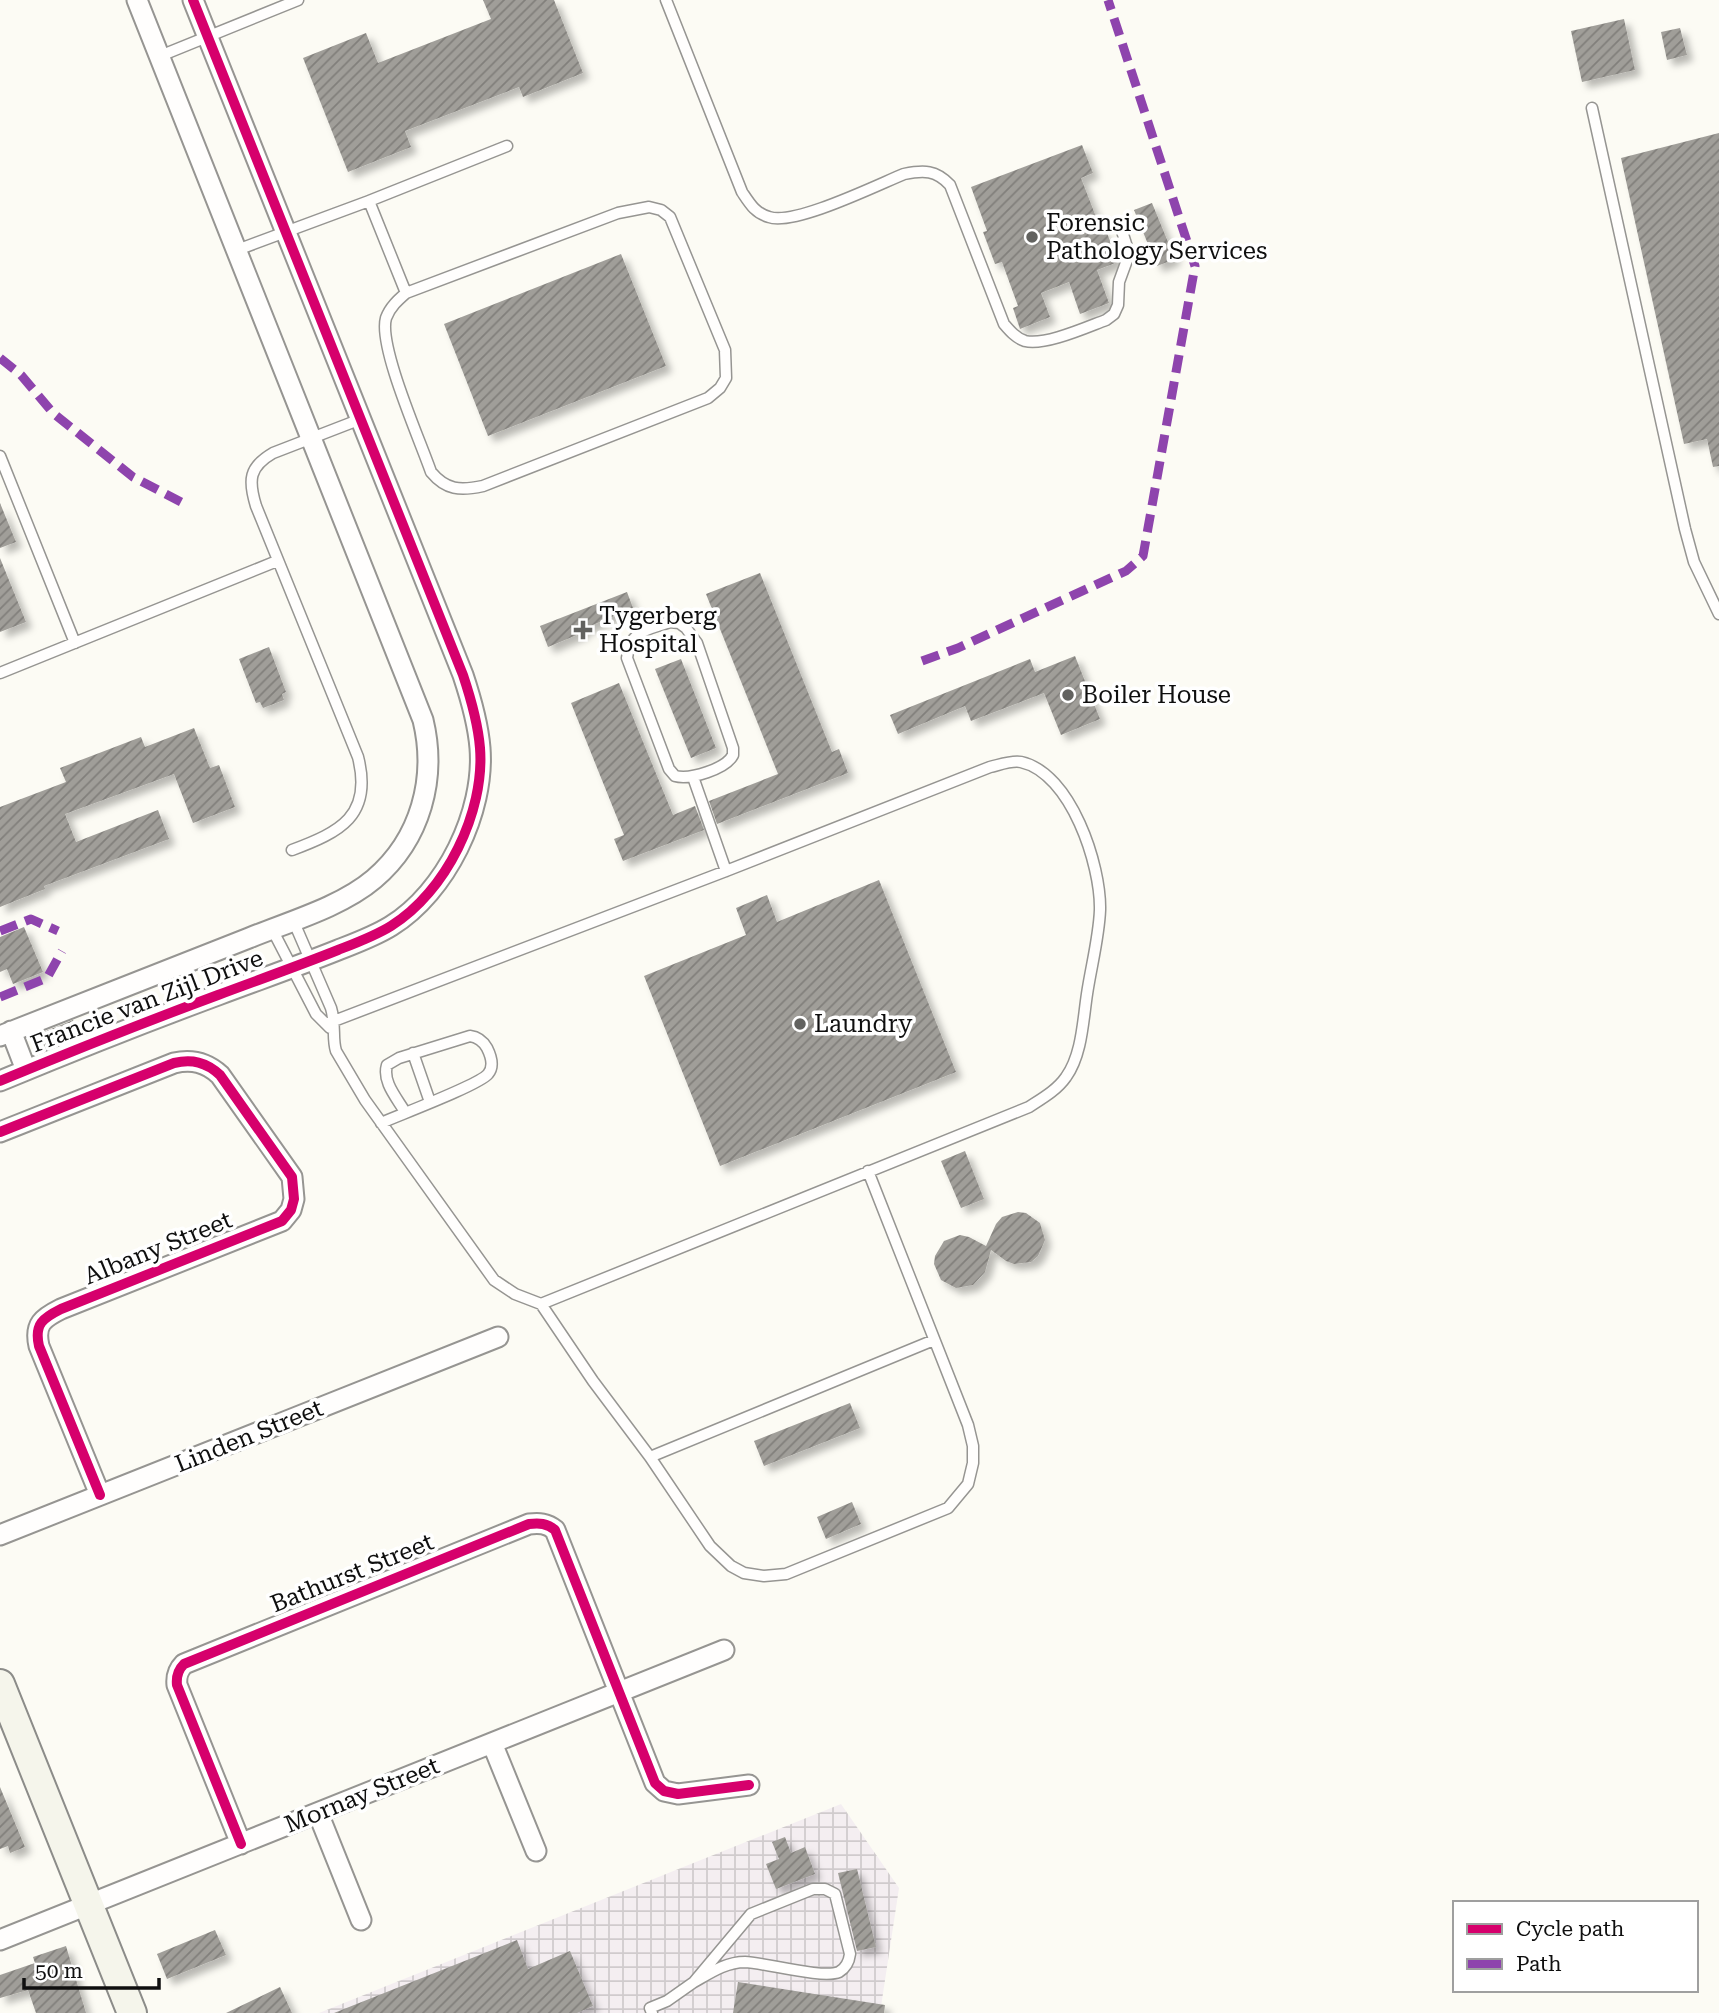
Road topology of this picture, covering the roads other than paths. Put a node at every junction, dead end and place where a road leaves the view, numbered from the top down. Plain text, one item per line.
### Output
1 (137, 0) edge
2 (193, 0) edge
3 (298, 0) edge
4 (666, 0) edge
5 (282, 3) edge
6 (208, 37) junction
7 (160, 56) junction
8 (1592, 108) dead end
9 (508, 146) dead end
10 (369, 201) junction
11 (1120, 225) dead end
12 (285, 233) junction
13 (237, 250) junction
14 (406, 293) junction
15 (361, 419) junction
16 (313, 437) junction
17 (0, 456) edge
18 (277, 561) junction
19 (1719, 614) edge
20 (75, 643) junction
21 (0, 673) edge
22 (692, 777) junction
23 (292, 849) dead end
24 (726, 871) junction
25 (293, 920) junction
26 (272, 929) junction
27 (301, 965) junction
28 (330, 1022) junction
29 (6, 1033) edge
30 (413, 1054) junction
31 (26, 1070) junction
32 (0, 1081) edge
33 (430, 1102) junction
34 (405, 1112) junction
35 (381, 1123) junction
36 (0, 1132) edge
37 (868, 1171) junction
38 (541, 1304) junction
39 (498, 1337) dead end
40 (934, 1340) junction
41 (650, 1457) junction
42 (100, 1495) junction
43 (0, 1535) edge
44 (724, 1650) dead end
45 (0, 1684) edge
46 (619, 1692) junction
47 (492, 1743) junction
48 (749, 1785) dead end
49 (318, 1813) junction
50 (241, 1844) junction
51 (536, 1851) dead end
52 (88, 1905) junction
53 (361, 1920) dead end
54 (0, 1940) edge
55 (694, 1982) junction
56 (651, 2011) edge
57 (132, 2013) edge
58 (638, 2013) edge

1 - 7 street, Francie van Zijl Drive
2 - 6 street, Francie van Zijl Drive
3 - 5 lane
4 - 11 lane
5 - 6 lane
6 - 7 lane
6 - 12 street, Francie van Zijl Drive
7 - 13 street, Francie van Zijl Drive
8 - 19 lane
9 - 10 lane
10 - 12 lane
10 - 14 lane
12 - 13 lane
12 - 15 street, Francie van Zijl Drive
13 - 16 street, Francie van Zijl Drive
14 - 14 lane
15 - 16 lane
15 - 27 street, Francie van Zijl Drive
16 - 18 lane
16 - 25 street, Francie van Zijl Drive
17 - 20 lane
18 - 20 lane
18 - 23 lane
20 - 21 lane
22 - 22 lane
22 - 24 lane
24 - 28 lane
24 - 37 lane
25 - 26 street, Francie van Zijl Drive
25 - 27 lane
26 - 27 lane
26 - 29 street, Francie van Zijl Drive
27 - 28 lane
27 - 28 lane
27 - 31 street, Francie van Zijl Drive
28 - 35 lane
29 - 31 street
30 - 33 lane
30 - 33 lane
30 - 34 lane
31 - 32 street, Francie van Zijl Drive
33 - 34 lane
34 - 35 lane
35 - 38 lane
36 - 42 street, Albany Street
37 - 38 lane
37 - 40 lane
38 - 41 lane
39 - 42 street, Linden Street
40 - 41 lane
40 - 41 lane
42 - 43 street, Linden Street
44 - 46 street, Mornay Street
45 - 52 street
46 - 47 street, Mornay Street
46 - 48 street
46 - 50 street, Bathurst Street
47 - 49 street, Mornay Street
47 - 51 street
49 - 50 street, Mornay Street
49 - 53 street
50 - 52 street, Mornay Street
52 - 54 street, Mornay Street
52 - 57 street
55 - 55 lane
55 - 56 lane
56 - 58 lane

